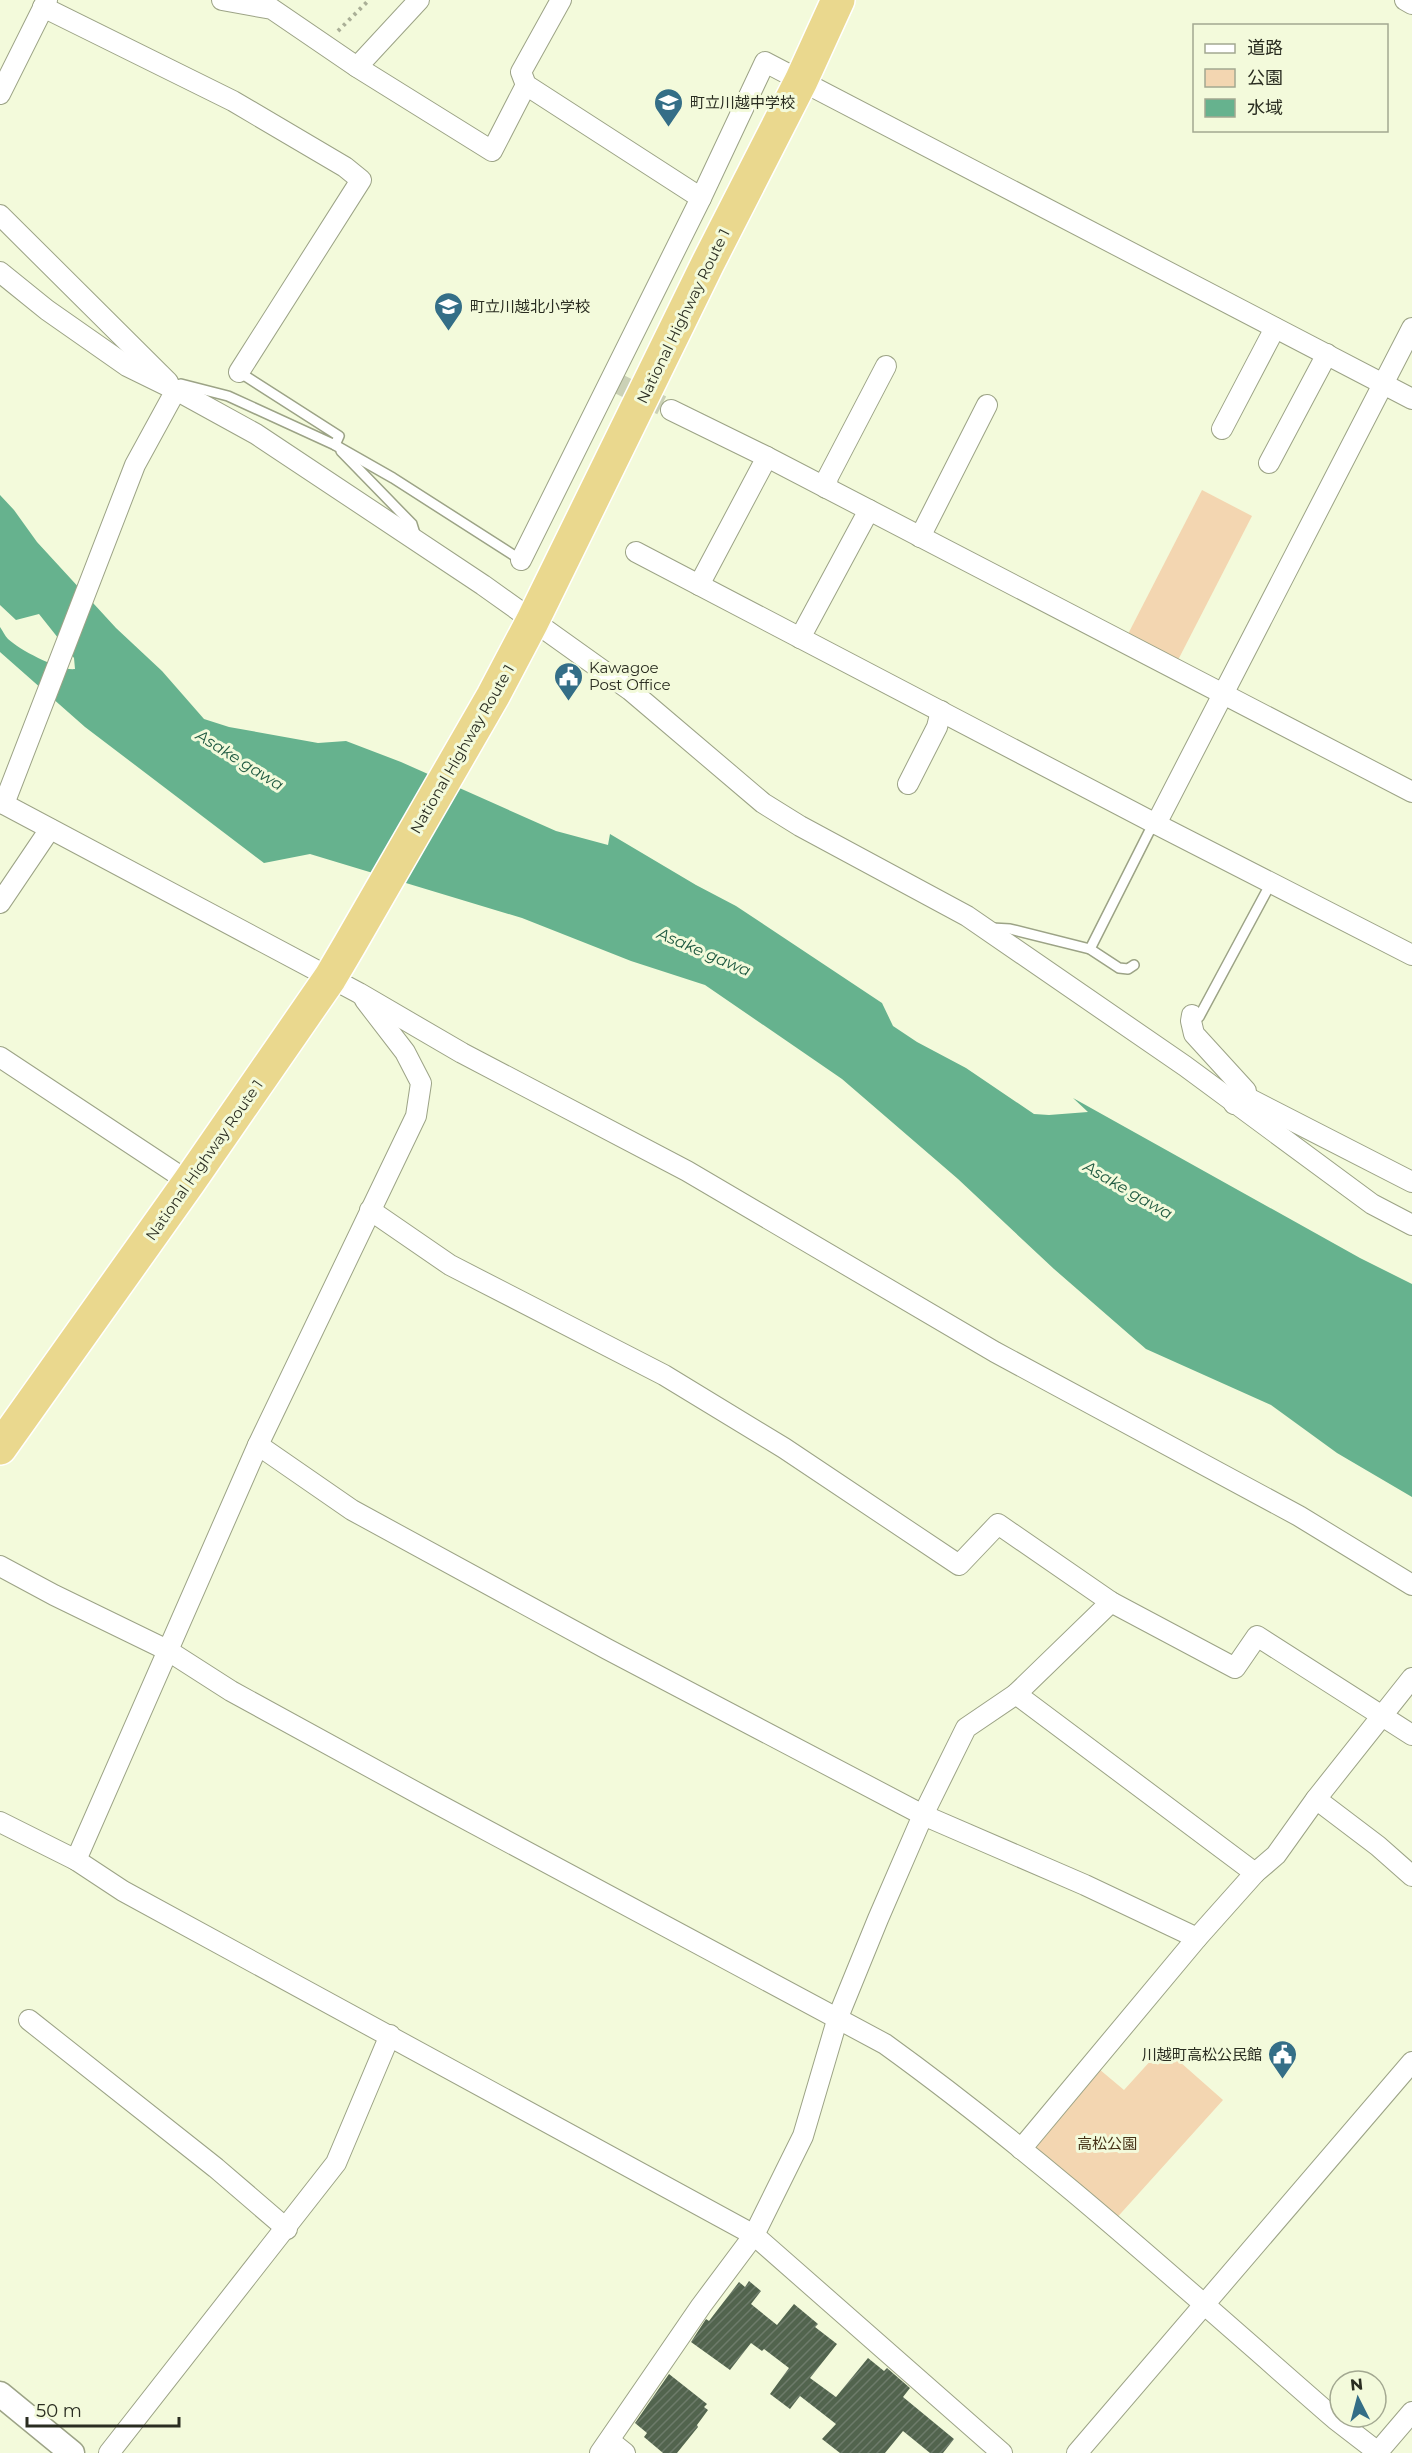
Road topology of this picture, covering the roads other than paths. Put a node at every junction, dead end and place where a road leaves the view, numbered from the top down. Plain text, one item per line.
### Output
1 (419, 0) edge
2 (561, 0) edge
3 (838, 0) edge
4 (1405, 0) edge
5 (231, 1) edge
6 (45, 4) edge
7 (1412, 4) edge
8 (357, 66) junction
9 (801, 81) junction
10 (526, 85) junction
11 (0, 94) edge
12 (701, 198) junction
13 (0, 215) edge
14 (0, 272) edge
15 (1275, 328) junction
16 (1412, 328) edge
17 (1326, 354) junction
18 (886, 366) dead end
19 (239, 372) joint
20 (1383, 384) junction
21 (176, 390) junction
22 (1412, 399) edge
23 (987, 405) dead end
24 (671, 410) tunnel mouth
25 (1222, 429) dead end
26 (335, 445) junction
27 (768, 457) junction
28 (1269, 463) dead end
29 (826, 488) junction
30 (869, 510) junction
31 (920, 537) junction
32 (418, 543) junction
33 (636, 552) dead end
34 (521, 560) joint
35 (699, 585) junction
36 (532, 622) junction
37 (800, 638) junction
38 (1222, 694) junction
39 (941, 711) junction
40 (908, 784) dead end
41 (1412, 792) edge
42 (2, 803) edge
43 (1156, 824) junction
44 (50, 830) junction
45 (1271, 883) junction
46 (0, 903) edge
47 (983, 927) junction
48 (1090, 949) junction
49 (1412, 955) edge
50 (1134, 965) dead end
51 (330, 978) junction
52 (359, 993) junction
53 (1196, 1016) joint
54 (0, 1057) edge
55 (1240, 1101) junction
56 (189, 1182) junction
57 (1412, 1182) edge
58 (370, 1210) junction
59 (1412, 1225) edge
60 (258, 1445) junction
61 (0, 1448) edge
62 (0, 1566) edge
63 (1412, 1585) edge
64 (1111, 1602) junction
65 (167, 1650) junction
66 (1412, 1678) edge
67 (1016, 1694) junction
68 (1382, 1716) junction
69 (1412, 1735) edge
70 (1316, 1799) junction
71 (923, 1815) junction
72 (0, 1822) edge
73 (76, 1860) junction
74 (1255, 1873) junction
75 (1412, 1876) edge
76 (1197, 1938) junction
77 (838, 2017) junction
78 (29, 2020) dead end
79 (390, 2035) junction
80 (1412, 2062) edge
81 (1021, 2149) junction
82 (287, 2229) junction
83 (754, 2235) junction
84 (1203, 2305) junction
85 (0, 2394) edge
86 (1412, 2412) edge
87 (611, 2449) edge
88 (72, 2453) edge
89 (109, 2453) edge
90 (1002, 2453) edge
91 (1077, 2453) edge
92 (1378, 2453) edge

1 - 8 street
2 - 10 street
3 - 9 highway, National Highway Route 1
4 - 7 street
5 - 8 street
6 - 11 street
6 - 19 street
8 - 10 street
9 - 12 street
9 - 15 street
9 - 36 highway, National Highway Route 1
10 - 12 street
12 - 34 street
13 - 21 street
14 - 21 street
15 - 17 street
15 - 25 street
16 - 20 street
17 - 20 street
17 - 28 street
18 - 29 street
19 - 26 lane
20 - 22 street
20 - 38 street
21 - 26 lane
21 - 32 street
21 - 42 street
23 - 31 street
24 - 27 street
26 - 32 lane
26 - 34 lane
27 - 29 street
27 - 35 street
29 - 30 street
30 - 31 street
30 - 37 street
31 - 38 street
32 - 36 street
33 - 35 street
35 - 37 street
36 - 47 street
36 - 51 highway, National Highway Route 1
37 - 39 street
38 - 41 street
38 - 43 street
39 - 40 street
39 - 43 street
42 - 44 street
43 - 45 street
43 - 48 lane
44 - 46 street
44 - 51 street
45 - 49 street
45 - 53 lane
47 - 48 lane
47 - 55 street
48 - 50 lane
51 - 52 street
51 - 56 highway, National Highway Route 1
52 - 58 street
52 - 63 street
53 - 55 street
54 - 56 street
55 - 57 street
55 - 59 street
56 - 61 highway, National Highway Route 1
58 - 60 street
58 - 64 street
60 - 65 street
60 - 71 street
62 - 65 street
64 - 67 street
64 - 68 street
65 - 73 street
65 - 77 street
66 - 68 street
67 - 71 street
67 - 74 street
68 - 69 street
68 - 70 street
70 - 74 street
70 - 75 street
71 - 76 street
71 - 77 street
72 - 73 street
73 - 79 street
74 - 76 street
76 - 81 street
77 - 81 street
77 - 83 street
78 - 82 street
79 - 82 street
79 - 83 street
80 - 84 street
81 - 84 street
82 - 89 street
83 - 87 street
83 - 90 street
84 - 91 street
84 - 92 street
85 - 88 street
86 - 92 street

